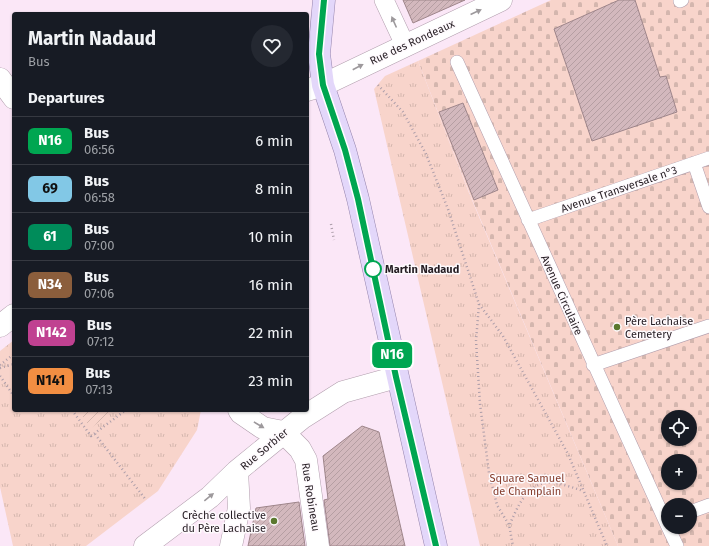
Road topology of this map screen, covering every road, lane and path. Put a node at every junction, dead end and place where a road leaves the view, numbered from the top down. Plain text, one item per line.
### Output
1 (324, 0) edge
2 (384, 0) edge
3 (501, 0) edge
4 (405, 44) junction
5 (457, 62) dead end
6 (0, 79) edge
7 (378, 84) dead end
8 (315, 88) edge
9 (12, 95) edge
10 (709, 158) edge
11 (694, 163) junction
12 (709, 207) edge
13 (528, 220) junction
14 (331, 224) dead end
15 (334, 240) dead end
16 (479, 304) junction
17 (12, 316) edge
18 (0, 326) edge
19 (709, 326) edge
20 (12, 356) edge
21 (12, 364) edge
22 (593, 365) junction
23 (0, 367) edge
24 (0, 376) edge
25 (396, 377) junction
26 (12, 393) edge
27 (73, 412) edge
28 (123, 412) edge
29 (240, 412) edge
30 (283, 432) junction
31 (95, 434) junction
32 (237, 471) junction
33 (583, 491) junction
34 (146, 500) dead end
35 (709, 505) edge
36 (697, 509) edge
37 (661, 510) edge
38 (510, 525) junction
39 (672, 534) edge
40 (145, 546) edge
41 (231, 546) edge
42 (318, 546) edge
43 (436, 546) edge
44 (513, 546) edge
45 (607, 546) edge
46 (677, 546) edge

1 - 8 main road
4 -> 2 street
4 -> 3 street, Rue des Rondeaux
8 -> 4 street, Rue des Rondeaux
5 - 13 lane, Avenue Circulaire
6 - 9 street
7 - 16 path
8 - 25 main road
10 - 11 lane, Avenue Transversale n°3
11 - 12 lane
11 - 13 lane, Avenue Transversale n°3
13 - 22 lane, Avenue Circulaire
14 - 15 path
16 - 33 path
16 - 38 path
17 - 18 street
19 - 22 lane
20 - 23 path
21 - 23 path
22 - 37 lane, Avenue Circulaire
24 - 26 path
25 - 30 street, Rue Sorbier
25 - 43 main road
27 - 31 path
28 - 31 path
29 -> 30 street
30 - 32 street, Rue Sorbier
30 - 42 street, Rue Robineau
31 - 34 path
40 -> 32 street, Rue Sorbier
32 - 41 street
33 - 38 path
33 - 45 path
35 - 36 lane
38 - 44 path
39 - 46 lane, Avenue Circulaire

